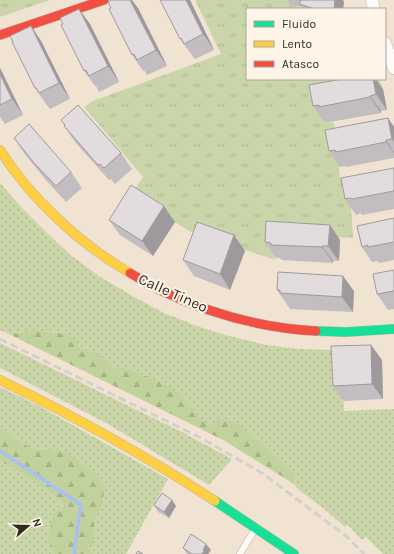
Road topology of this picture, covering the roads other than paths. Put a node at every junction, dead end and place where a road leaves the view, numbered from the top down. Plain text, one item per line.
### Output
1 (67, 0) edge
2 (104, 0) edge
3 (61, 15) junction
4 (0, 35) edge
5 (386, 46) edge
6 (394, 68) edge
7 (0, 150) edge
8 (394, 329) edge
9 (0, 380) edge
10 (256, 528) junction
11 (271, 540) junction
12 (240, 554) edge
13 (280, 554) edge
14 (294, 554) edge

1 - 3 street
2 - 3 street
3 - 4 street
5 - 6 street
7 - 8 street, Calle Tineo
9 - 10 street
10 - 11 street
10 - 12 lane
11 - 13 street
11 - 14 street

